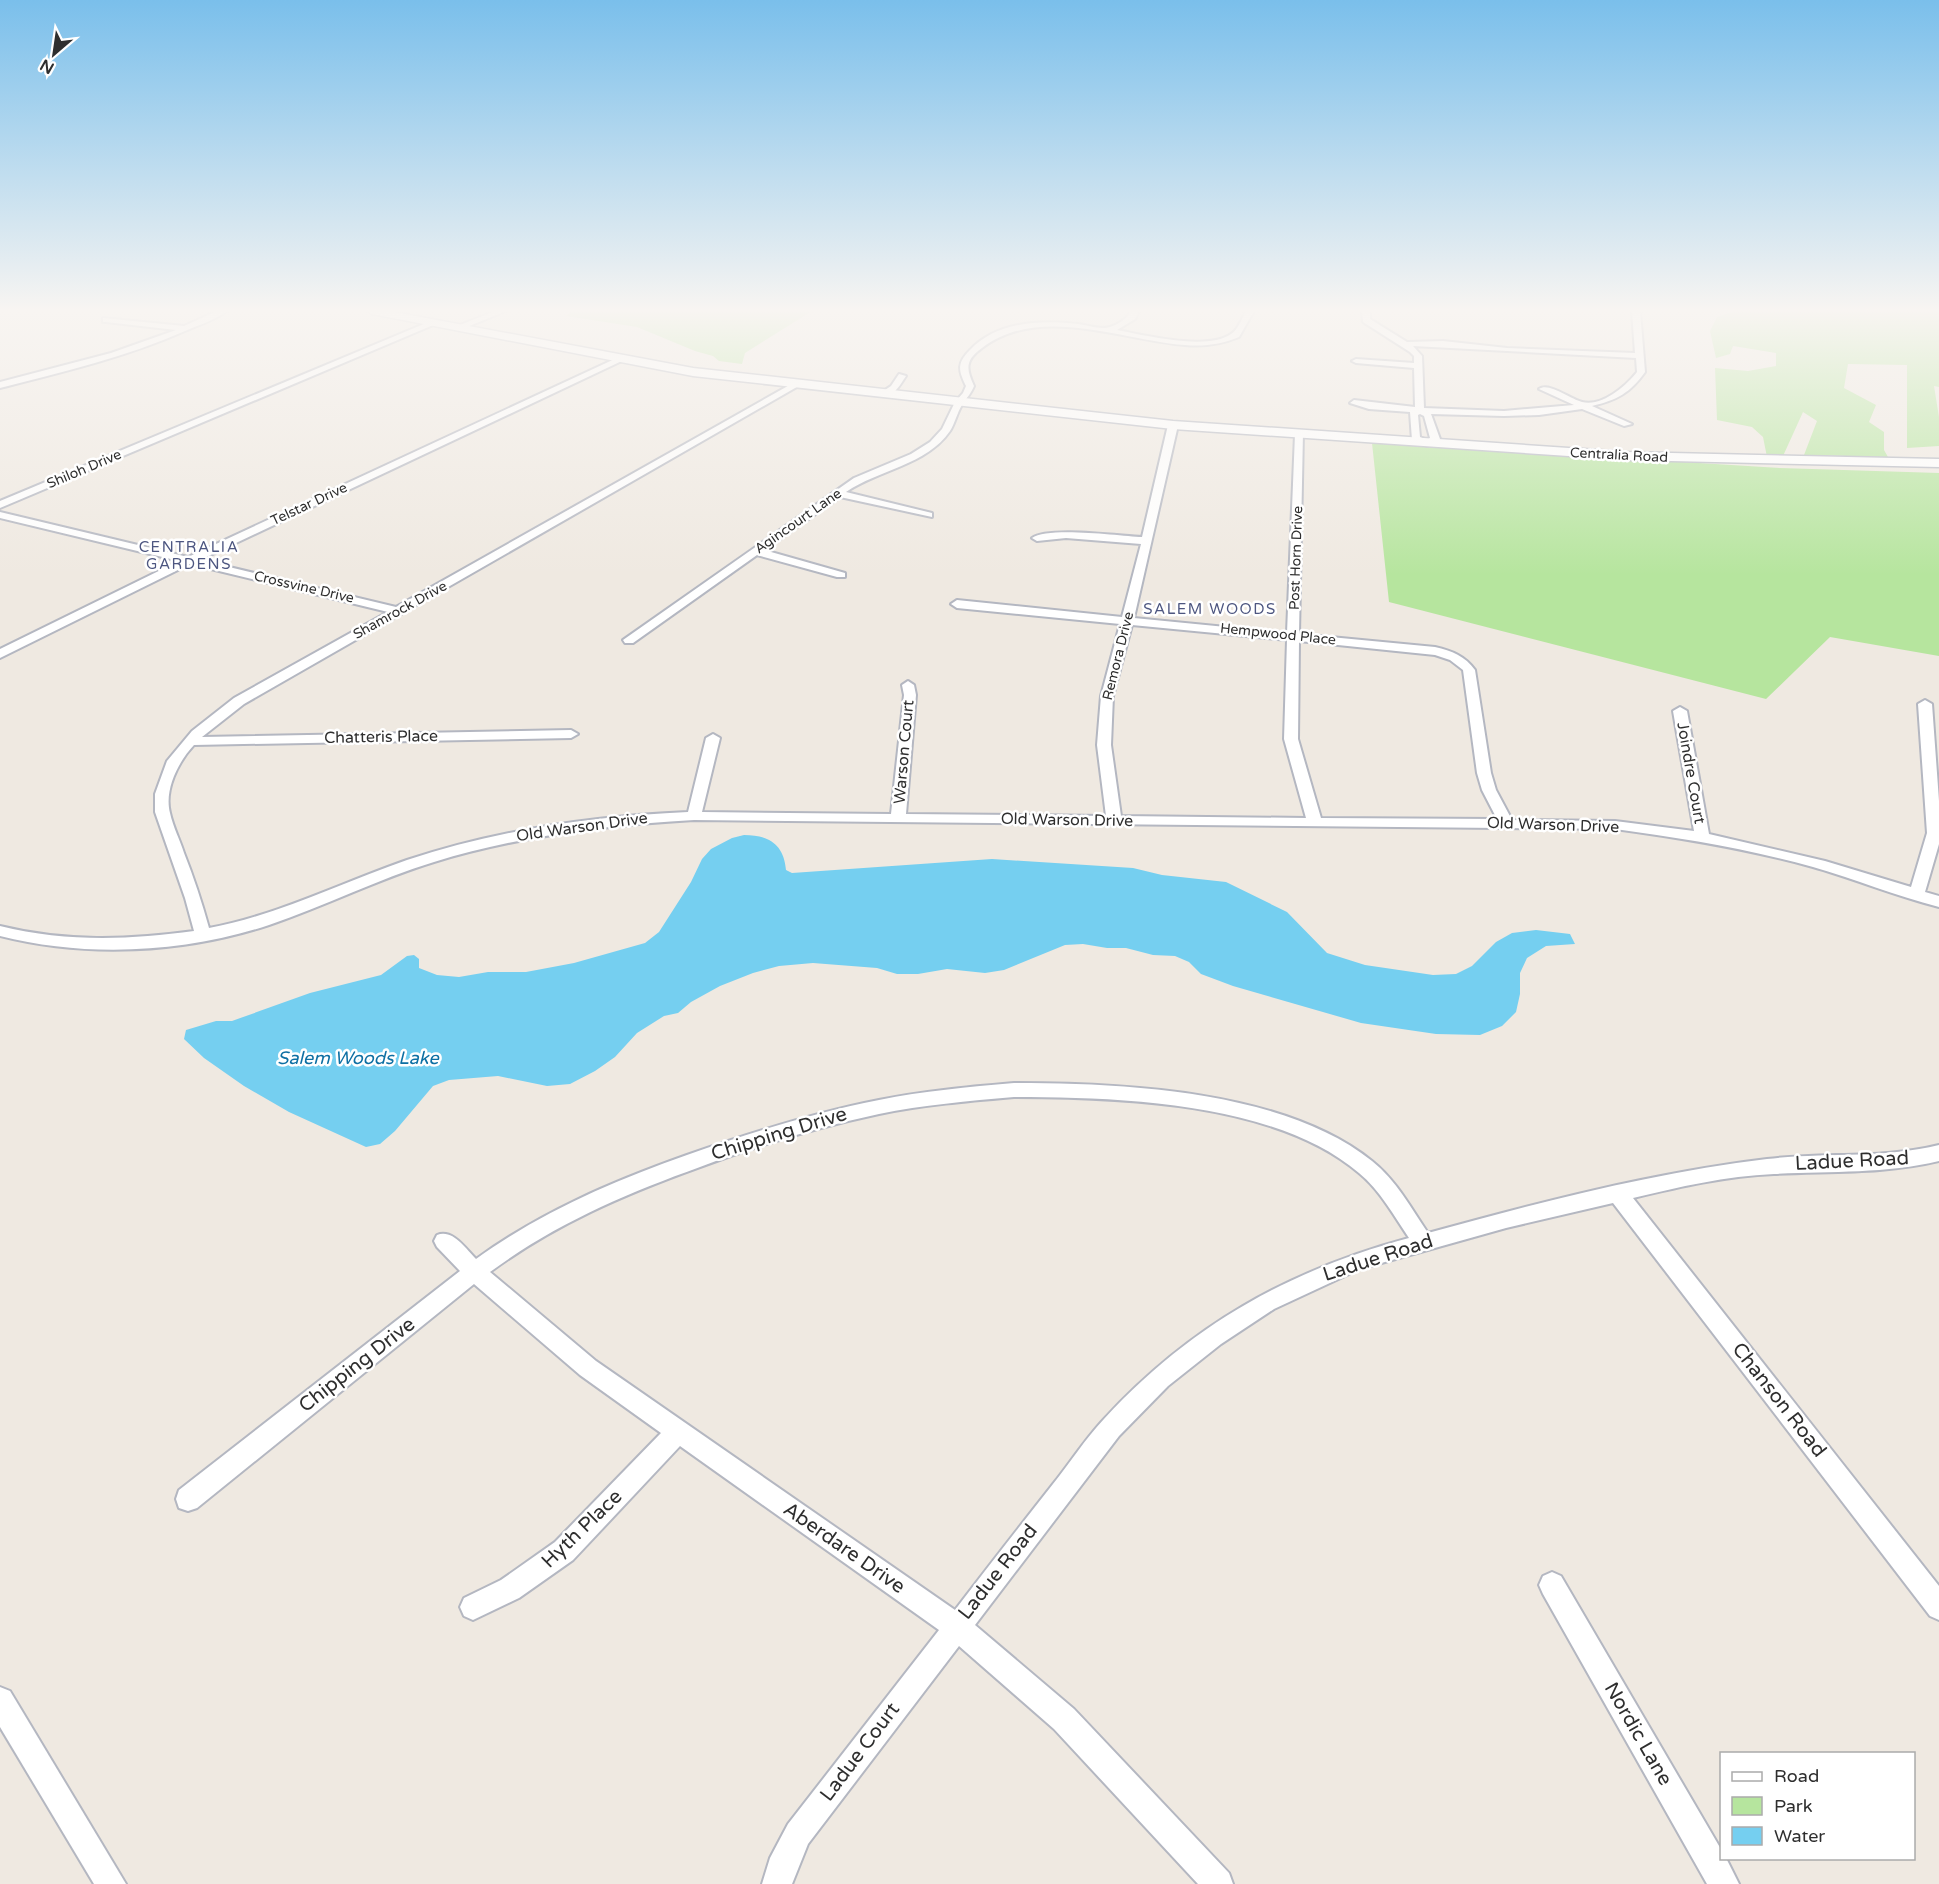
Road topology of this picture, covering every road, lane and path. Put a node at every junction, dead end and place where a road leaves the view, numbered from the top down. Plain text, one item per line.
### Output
1 (253, 399) edge
2 (536, 399) edge
3 (772, 399) edge
4 (931, 399) edge
5 (962, 399) edge
6 (1419, 399) edge
7 (1566, 399) edge
8 (1608, 399) edge
9 (959, 402) junction
10 (1354, 403) dead end
11 (1583, 406) junction
12 (1420, 410) junction
13 (1627, 424) dead end
14 (1173, 425) junction
15 (1300, 434) junction
16 (1427, 443) junction
17 (1939, 463) edge
18 (837, 493) junction
19 (0, 505) edge
20 (0, 515) edge
21 (928, 515) dead end
22 (1037, 538) dead end
23 (1147, 541) junction
24 (755, 551) junction
25 (189, 560) junction
26 (841, 575) dead end
27 (957, 604) dead end
28 (399, 611) junction
29 (1127, 619) junction
30 (1293, 635) junction
31 (628, 640) dead end
32 (0, 654) edge
33 (908, 685) dead end
34 (1925, 704) dead end
35 (1680, 711) dead end
36 (571, 734) dead end
37 (713, 738) dead end
38 (190, 741) junction
39 (694, 816) junction
40 (897, 818) junction
41 (1114, 820) junction
42 (1315, 822) junction
43 (1506, 823) junction
44 (1702, 836) junction
45 (1916, 894) junction
46 (1939, 902) edge
47 (0, 931) edge
48 (203, 935) junction
49 (1939, 1153) edge
50 (1618, 1194) junction
51 (444, 1241) dead end
52 (1424, 1243) junction
53 (474, 1272) junction
54 (677, 1432) junction
55 (188, 1499) dead end
56 (1552, 1585) dead end
57 (473, 1607) dead end
58 (1939, 1607) edge
59 (956, 1626) junction
60 (0, 1701) edge
61 (111, 1884) edge
62 (777, 1884) edge
63 (1218, 1884) edge
64 (1724, 1884) edge

1 - 19 street, Shiloh Drive
2 - 25 street, Telstar Drive
3 - 28 street, Shamrock Drive
4 - 9 main road, Centralia Road
5 - 9 street, Agincourt Lane
6 - 12 street
7 - 11 street
8 - 11 street
9 - 14 main road, Centralia Road
9 - 18 street, Agincourt Lane
10 - 12 street
11 - 12 street
11 - 13 street
12 - 16 street
12 - 16 street
14 - 15 main road, Centralia Road
14 - 23 street, Remora Drive
15 - 16 main road, Centralia Road
15 - 30 street, Post Horn Drive
16 - 17 main road, Centralia Road
18 - 21 street
18 - 24 street, Agincourt Lane
20 - 25 street, Crossvine Drive
22 - 23 street
23 - 29 street, Remora Drive
24 - 26 street
24 - 31 street, Agincourt Lane
25 - 28 street, Crossvine Drive
25 - 32 street, Telstar Drive
27 - 29 street, Hempwood Place
28 - 38 street, Shamrock Drive
29 - 30 street, Hempwood Place
29 - 41 street, Remora Drive
30 - 42 street, Post Horn Drive
30 - 43 street, Hempwood Place
33 - 40 street, Warson Court
34 - 45 street
35 - 44 street, Joindre Court
36 - 38 street, Chatteris Place
37 - 39 street
38 - 48 street, Shamrock Drive
39 - 40 street, Old Warson Drive
39 - 48 street, Old Warson Drive
40 - 41 street, Old Warson Drive
41 - 42 street, Old Warson Drive
42 - 43 street, Old Warson Drive
43 - 44 street, Old Warson Drive
44 - 45 street, Old Warson Drive
45 - 46 street, Old Warson Drive
47 - 48 street, Old Warson Drive
49 - 50 street, Ladue Road
50 - 52 street, Ladue Road
50 - 58 street, Chanson Road
51 - 53 street, Aberdare Drive
52 - 53 street, Chipping Drive
52 - 59 street, Ladue Road
53 - 54 street, Aberdare Drive
53 - 55 street, Chipping Drive
54 - 57 street, Hyth Place
54 - 59 street, Aberdare Drive
56 - 64 street, Nordic Lane
59 - 62 street, Ladue Court
59 - 63 street, Aberdare Drive
60 - 61 street

